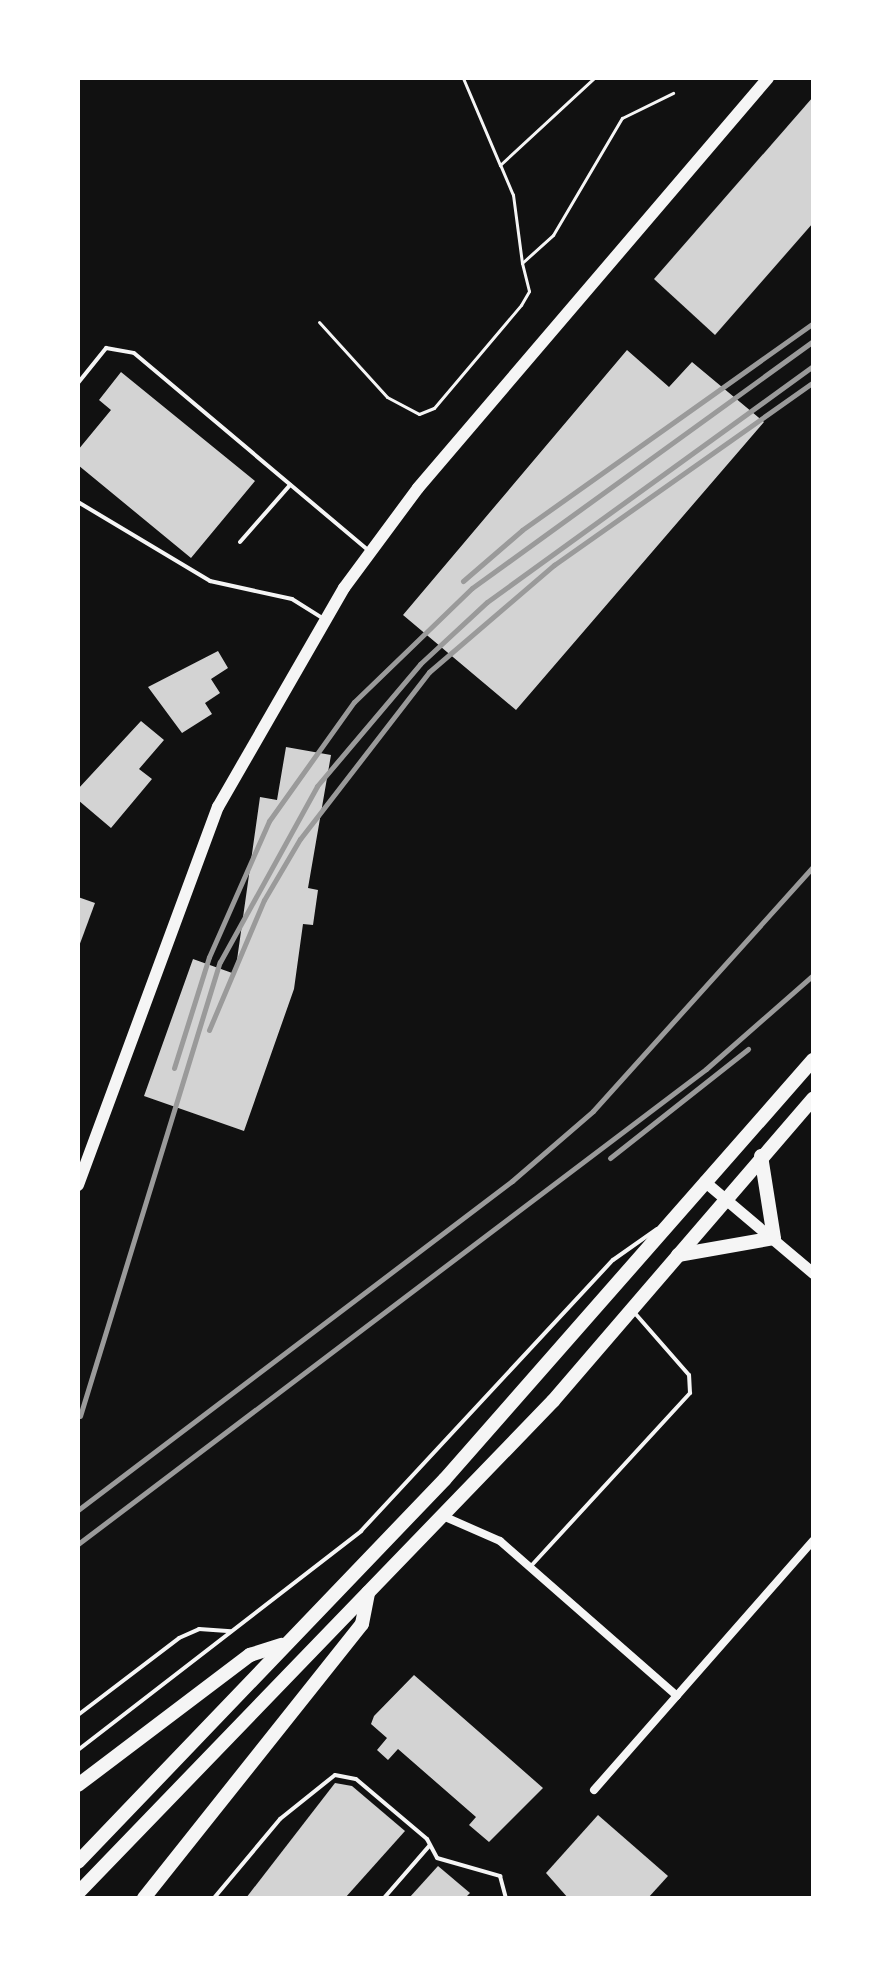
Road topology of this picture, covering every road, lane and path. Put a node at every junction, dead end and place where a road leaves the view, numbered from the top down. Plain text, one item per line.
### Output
1 (463, 78) edge
2 (594, 78) edge
3 (768, 78) edge
4 (673, 93) dead end
5 (500, 165) junction
6 (522, 263) junction
7 (319, 322) dead end
8 (78, 383) edge
9 (290, 485) junction
10 (78, 502) edge
11 (240, 542) dead end
12 (369, 551) junction
13 (325, 620) junction
14 (813, 1060) edge
15 (813, 1099) edge
16 (761, 1156) junction
17 (704, 1181) junction
18 (78, 1185) edge
19 (725, 1198) junction
20 (666, 1225) junction
21 (774, 1238) junction
22 (678, 1255) junction
23 (813, 1273) edge
24 (632, 1309) junction
25 (443, 1516) junction
26 (813, 1541) edge
27 (530, 1568) junction
28 (368, 1593) junction
29 (233, 1632) junction
30 (285, 1644) junction
31 (677, 1696) junction
32 (78, 1715) edge
33 (78, 1750) edge
34 (78, 1785) edge
35 (594, 1790) dead end
36 (430, 1845) junction
37 (78, 1862) edge
38 (78, 1893) edge
39 (144, 1898) edge
40 (214, 1898) edge
41 (384, 1898) edge
42 (506, 1898) edge

1 - 5 path
2 - 5 path
3 - 12 main road
4 - 6 path
5 - 6 path
6 - 7 path
8 - 9 lane
9 - 11 lane
9 - 12 lane
10 - 13 lane
12 - 13 main road
13 - 18 main road
14 - 17 highway
15 - 16 highway
16 - 19 highway
16 - 21 highway
17 - 19 street
17 - 20 highway
19 - 21 street
19 - 22 highway
20 - 29 lane
20 - 30 highway
21 - 22 highway
21 - 23 street
22 - 24 highway
24 - 25 highway
24 - 27 lane
25 - 27 street
25 - 28 highway
26 - 31 street
27 - 31 street
28 - 38 highway
28 - 39 highway
29 - 32 lane
29 - 33 lane
30 - 34 highway
30 - 37 highway
31 - 35 street
36 - 40 lane
36 - 41 lane
36 - 42 lane

